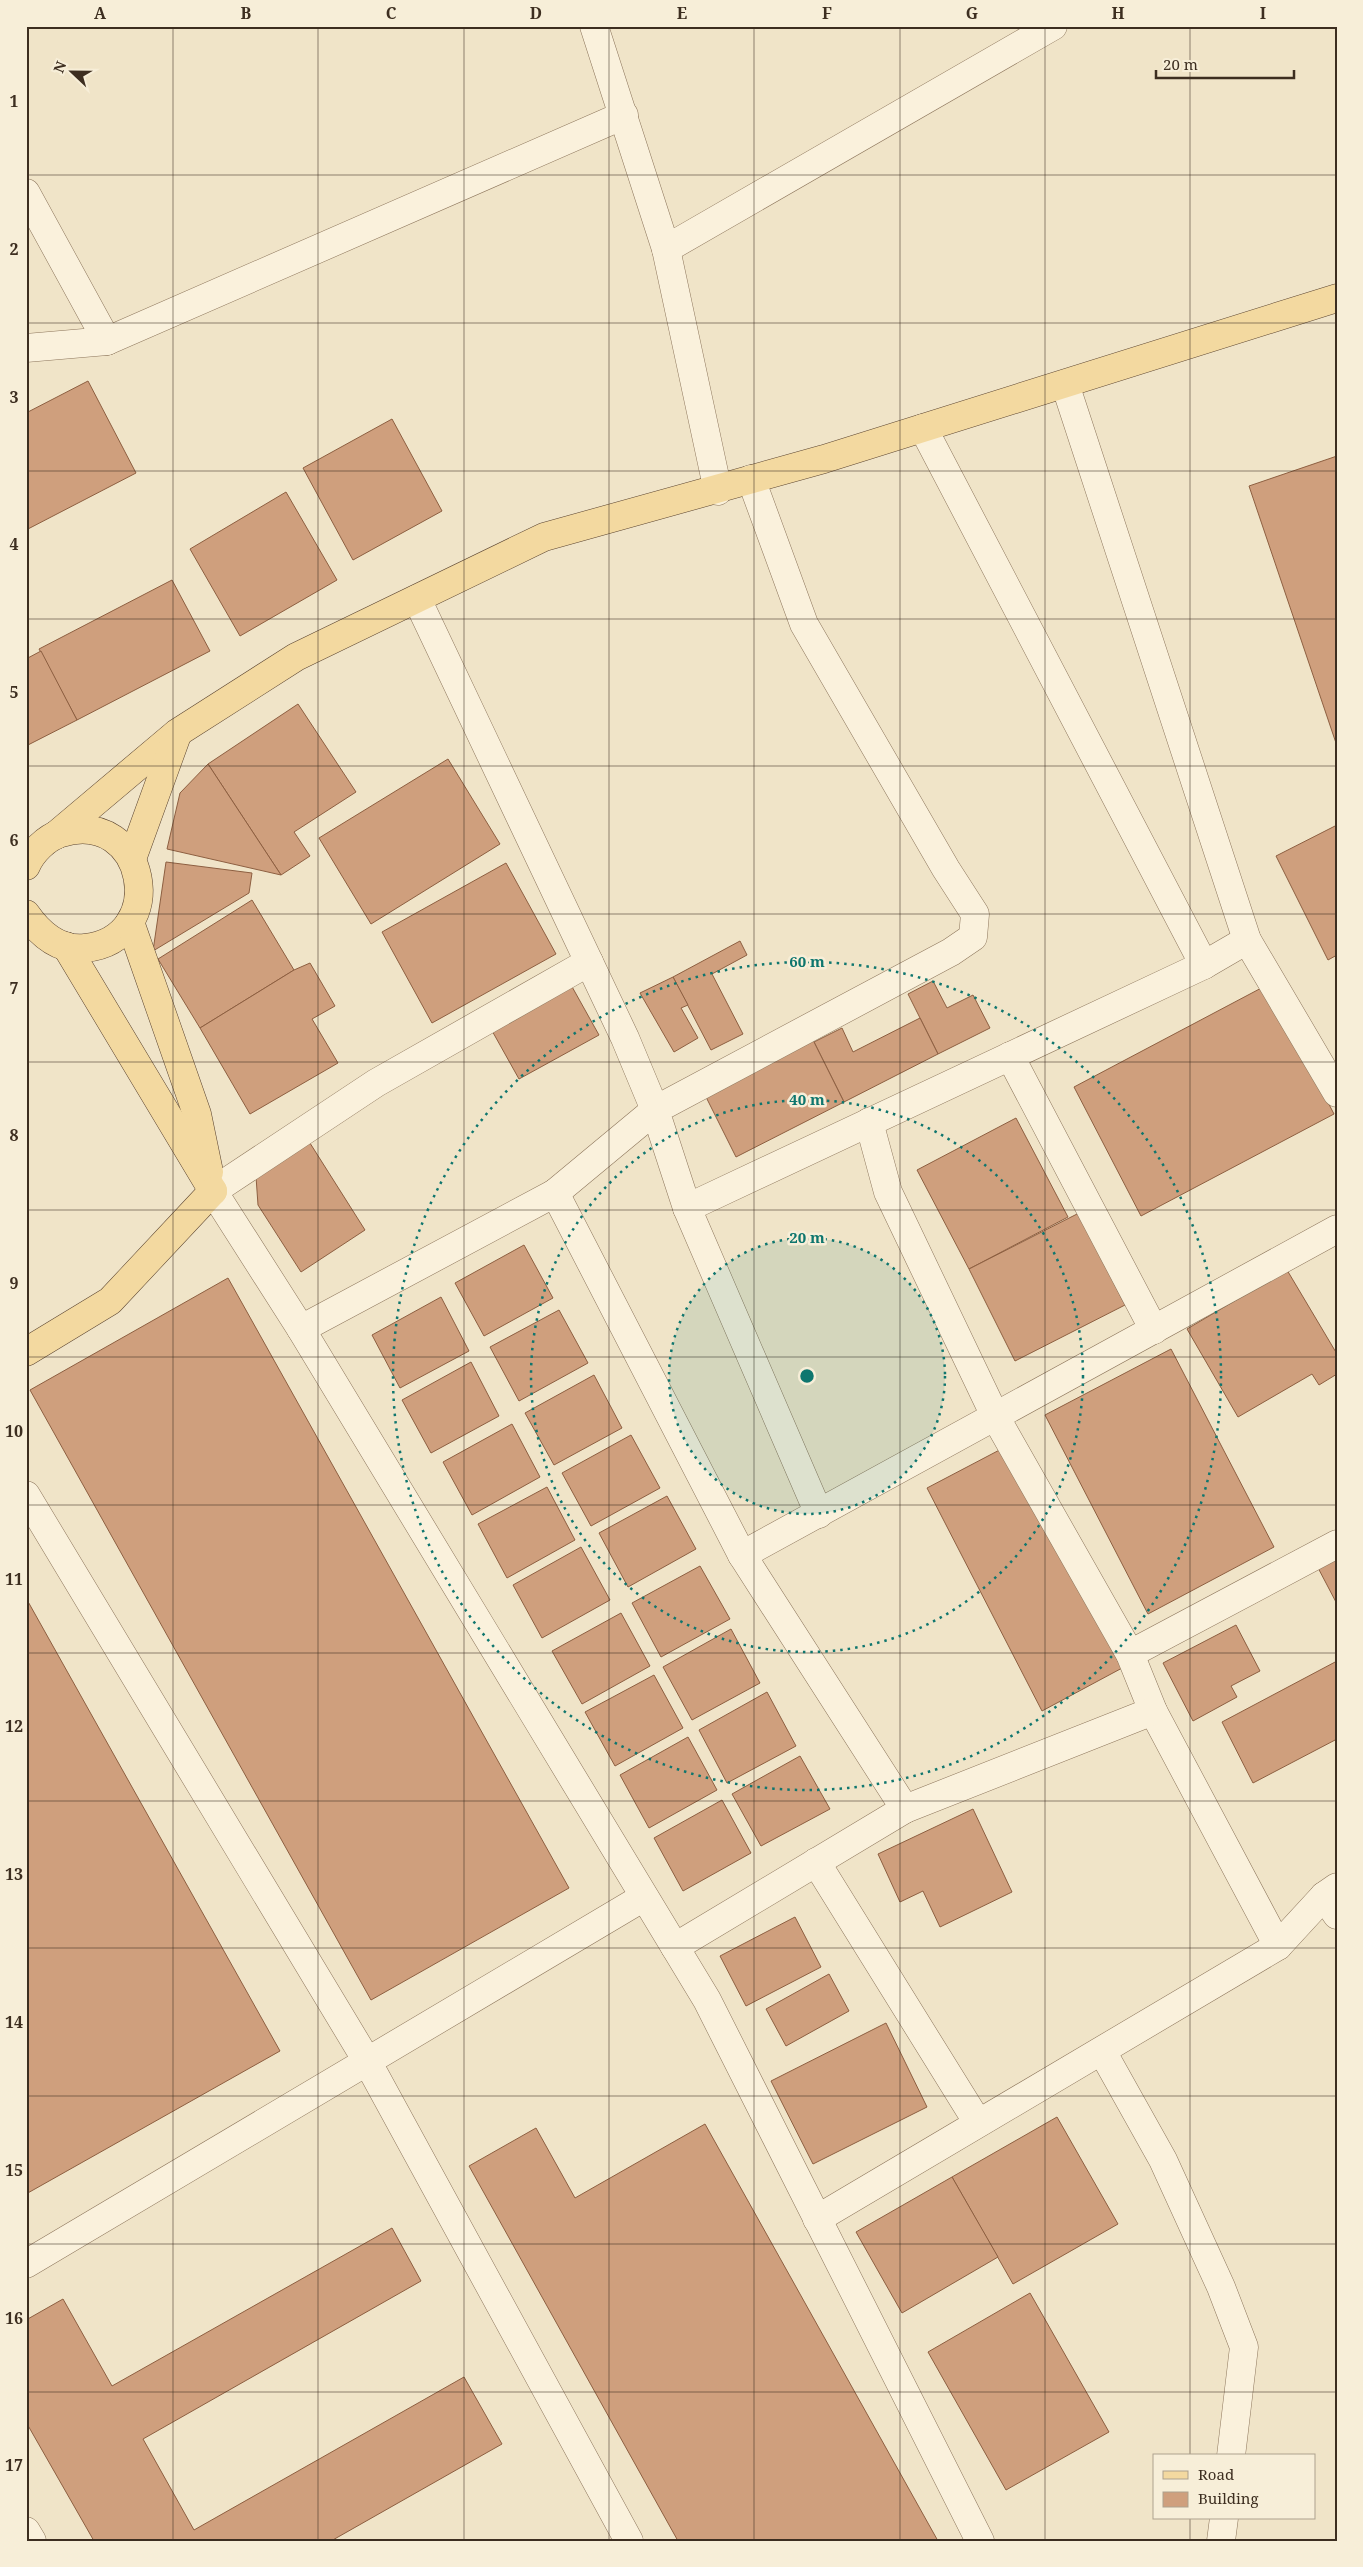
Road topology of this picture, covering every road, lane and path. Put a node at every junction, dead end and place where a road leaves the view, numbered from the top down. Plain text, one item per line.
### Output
1 (594, 26) edge
2 (1037, 30) edge
3 (624, 115) junction
4 (26, 193) edge
5 (666, 249) junction
6 (1337, 298) edge
7 (107, 341) junction
8 (26, 348) edge
9 (1065, 384) junction
10 (923, 428) junction
11 (751, 479) junction
12 (718, 490) junction
13 (416, 599) junction
14 (177, 733) junction
15 (56, 835) junction
16 (132, 859) junction
17 (26, 866) edge
18 (26, 914) edge
19 (130, 922) junction
20 (1247, 940) junction
21 (66, 946) junction
22 (589, 962) junction
23 (1204, 965) junction
24 (1010, 1056) junction
25 (1337, 1093) edge
26 (655, 1110) junction
27 (869, 1122) junction
28 (213, 1191) junction
29 (556, 1193) junction
30 (687, 1208) junction
31 (1337, 1230) edge
32 (301, 1328) junction
33 (1154, 1330) junction
34 (26, 1352) edge
35 (995, 1416) junction
36 (26, 1495) edge
37 (819, 1514) junction
38 (1337, 1544) edge
39 (742, 1555) junction
40 (1130, 1654) junction
41 (1153, 1711) junction
42 (905, 1809) junction
43 (816, 1862) junction
44 (644, 1897) junction
45 (1333, 1899) edge
46 (1278, 1946) junction
47 (674, 1947) junction
48 (1102, 2051) junction
49 (367, 2061) junction
50 (978, 2123) junction
51 (817, 2219) junction
52 (26, 2264) edge
53 (1231, 2454) edge
54 (1224, 2520) edge
55 (26, 2530) edge
56 (32, 2541) edge
57 (630, 2541) edge
58 (980, 2541) edge
59 (1221, 2541) edge

1 - 3 street
2 - 5 street
3 - 5 street
3 - 7 street
4 - 7 street
5 - 12 street
6 - 9 main road
7 - 8 street
9 - 10 main road
9 - 20 street
10 - 11 main road
10 - 23 street
11 - 12 main road
11 - 26 street
12 - 13 main road
13 - 14 main road
13 - 22 street
14 - 15 main road
14 - 16 main road
15 - 16 main road
15 - 17 main road
16 - 19 main road
18 - 21 main road
19 - 21 main road
19 - 28 main road
20 - 23 street
20 - 25 street
21 - 28 main road
22 - 26 street
22 - 28 street
23 - 24 street
24 - 27 street
24 - 33 street
26 - 29 street
26 - 30 street
27 - 30 street
27 - 35 street
28 - 32 street
28 - 34 main road
29 - 32 street
29 - 39 street
30 - 37 street
31 - 33 street
32 - 44 street
33 - 35 street
35 - 37 street
35 - 40 street
36 - 49 street
37 - 39 street
38 - 40 street
39 - 42 street
40 - 41 street
41 - 42 street
41 - 46 street
42 - 43 street
43 - 47 street
43 - 50 street
44 - 47 street
44 - 49 street
45 - 46 street
46 - 48 street
47 - 51 street
48 - 50 street
48 - 53 street
49 - 52 street
49 - 57 street
50 - 51 street
51 - 58 street
54 - 59 street
55 - 56 street

